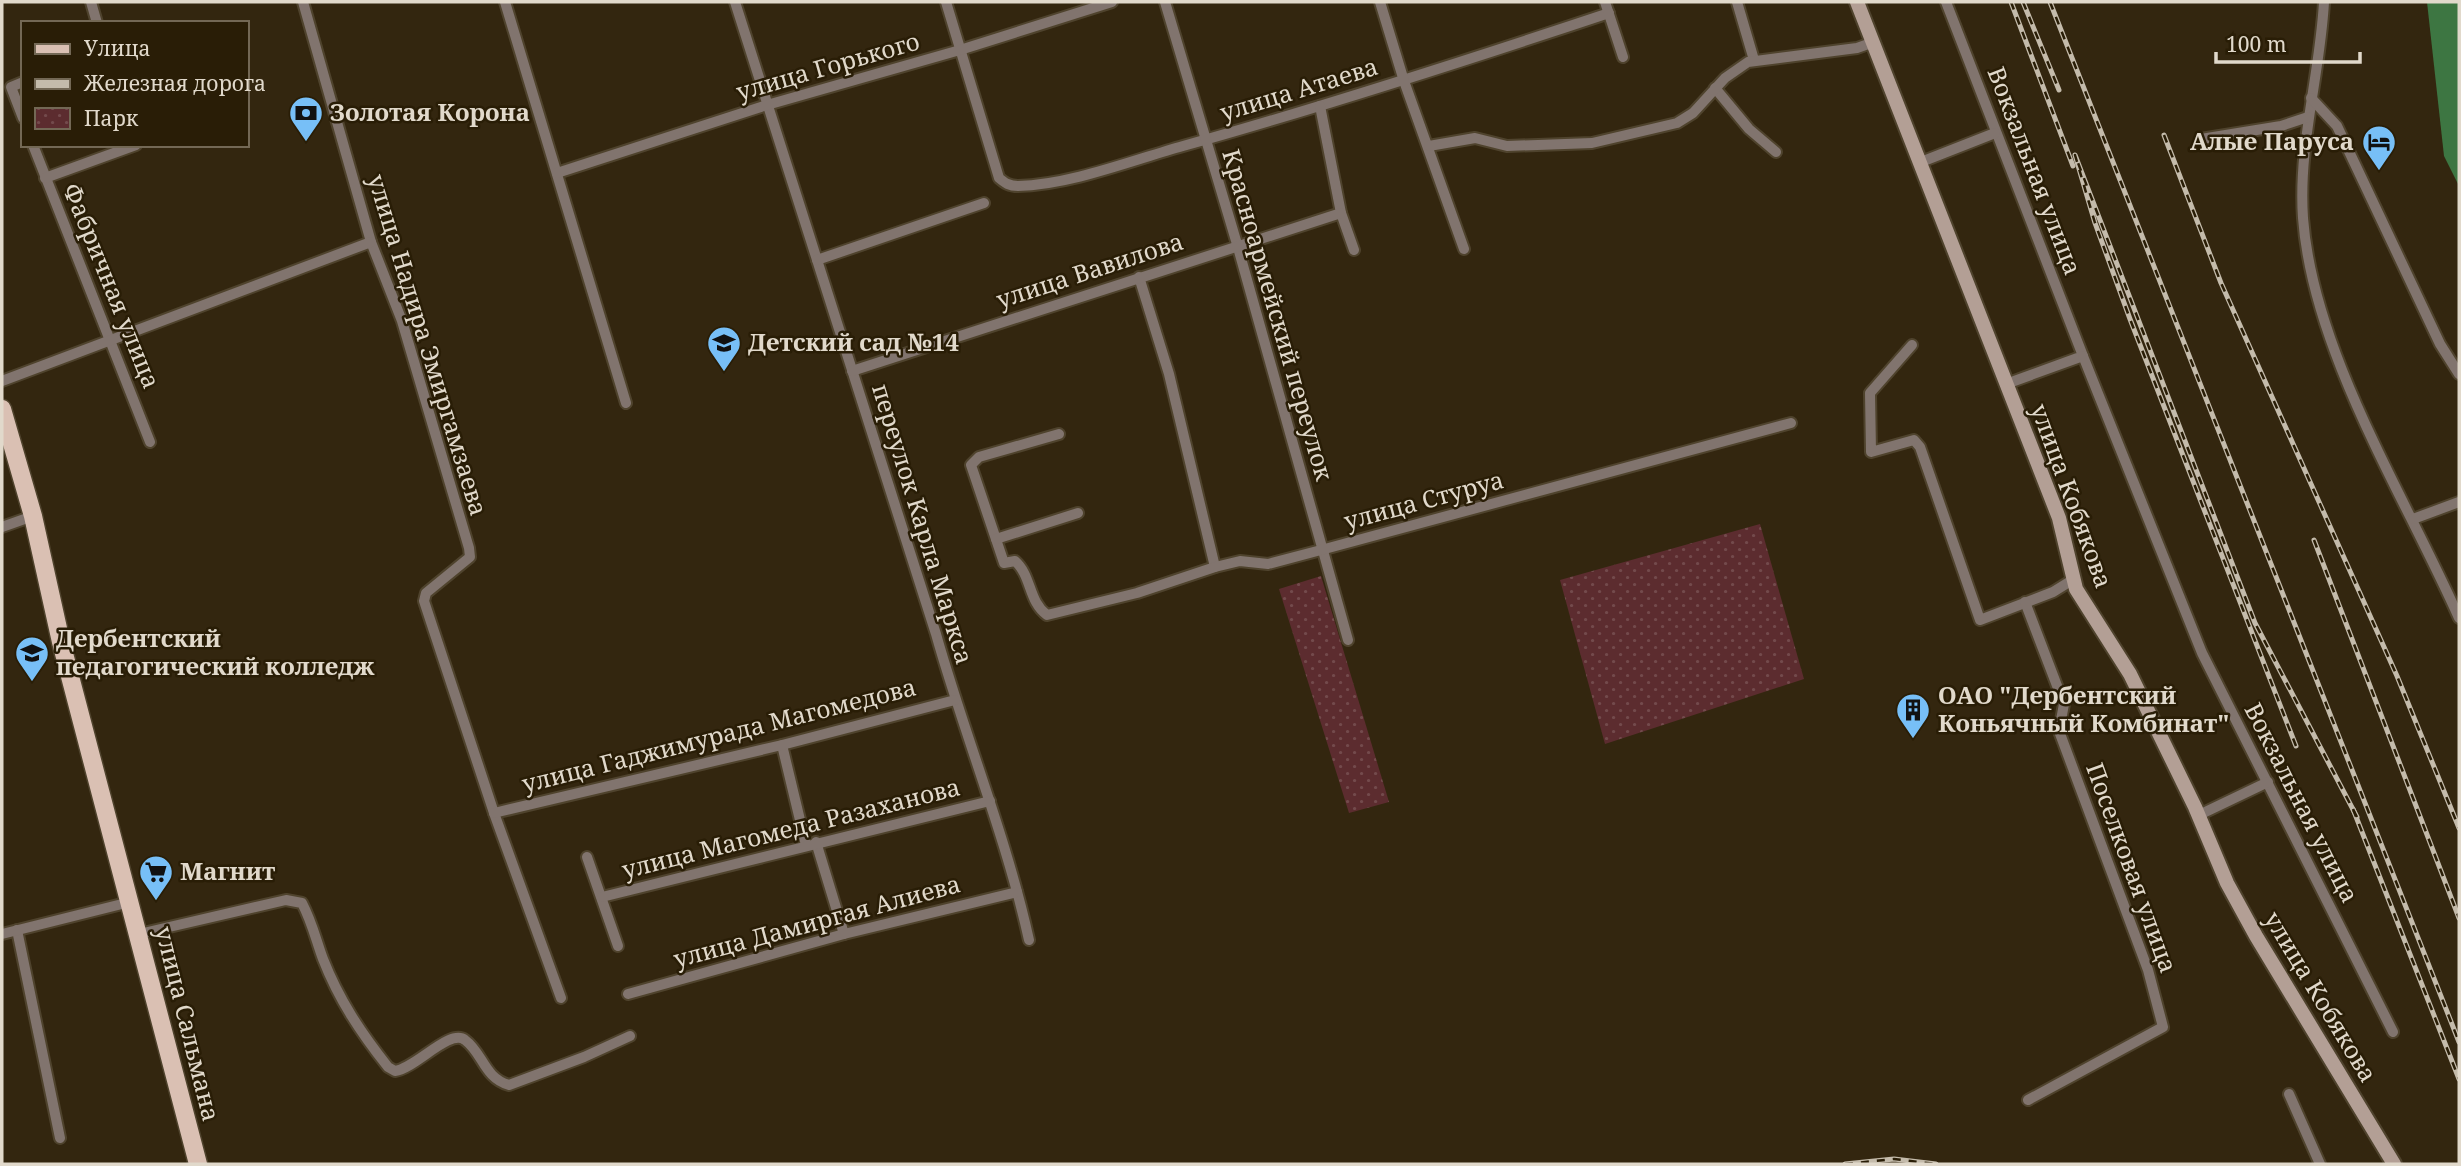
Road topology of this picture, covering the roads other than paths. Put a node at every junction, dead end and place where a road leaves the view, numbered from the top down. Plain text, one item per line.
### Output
1 (90, 2) edge
2 (303, 2) edge
3 (505, 2) edge
4 (735, 2) edge
5 (946, 2) edge
6 (1112, 2) edge
7 (1165, 2) edge
8 (1380, 2) edge
9 (1738, 2) edge
10 (1857, 2) edge
11 (1947, 2) edge
12 (2324, 2) edge
13 (1607, 7) edge
14 (96, 21) edge
15 (1874, 42) junction
16 (960, 50) junction
17 (1623, 57) dead end
18 (1754, 60) junction
19 (1404, 81) junction
20 (21, 83) edge
21 (1715, 88) junction
22 (2311, 98) junction
23 (767, 105) junction
24 (1320, 106) junction
25 (21, 113) edge
26 (2308, 117) junction
27 (1995, 133) junction
28 (2201, 139) dead end
29 (1206, 140) junction
30 (1429, 146) junction
31 (34, 147) edge
32 (130, 147) edge
33 (1776, 152) dead end
34 (1921, 162) junction
35 (557, 173) junction
36 (45, 178) junction
37 (984, 203) dead end
38 (1341, 213) junction
39 (371, 242) junction
40 (1237, 244) junction
41 (1464, 249) dead end
42 (1354, 250) dead end
43 (817, 260) junction
44 (1139, 277) junction
45 (111, 340) junction
46 (1912, 345) dead end
47 (2083, 356) junction
48 (852, 372) junction
49 (2459, 374) edge
50 (2, 381) edge
51 (2006, 384) junction
52 (626, 403) dead end
53 (2, 409) edge
54 (1791, 423) dead end
55 (1059, 434) dead end
56 (150, 442) dead end
57 (2459, 502) edge
58 (1078, 513) dead end
59 (33, 516) junction
60 (2413, 519) junction
61 (2, 527) edge
62 (996, 539) junction
63 (1321, 550) junction
64 (1215, 567) junction
65 (2074, 579) junction
66 (2025, 602) junction
67 (2459, 618) edge
68 (1348, 640) dead end
69 (954, 700) junction
70 (782, 745) junction
71 (2268, 782) junction
72 (990, 801) junction
73 (494, 813) junction
74 (2199, 815) junction
75 (811, 844) junction
76 (586, 857) dead end
77 (1017, 892) junction
78 (602, 897) junction
79 (130, 902) junction
80 (17, 930) junction
81 (2, 934) edge
82 (139, 934) junction
83 (844, 934) junction
84 (1029, 940) dead end
85 (618, 946) dead end
86 (628, 993) dead end
87 (561, 998) dead end
88 (2393, 1032) dead end
89 (630, 1036) dead end
90 (2289, 1094) dead end
91 (2028, 1100) dead end
92 (60, 1138) dead end
93 (198, 1164) edge
94 (2319, 1164) edge
95 (2394, 1164) edge

1 - 14 street
2 - 39 street, улица Надира Эмиргамзаева
3 - 35 street
4 - 23 street, переулок Карла Маркса
5 - 16 street
6 - 16 street, улица Горького
7 - 29 street, Красноармейский переулок
8 - 19 street
9 - 18 street
10 - 15 street, улица Кобякова
11 - 27 street, Вокзальная улица
12 - 22 street
13 - 17 street
13 - 19 street, улица Атаева
15 - 18 street
15 - 34 street, улица Кобякова
16 - 23 street, улица Горького
16 - 29 street, улица Атаева
18 - 21 street
19 - 24 street, улица Атаева
19 - 30 street
20 - 25 street
21 - 30 street
21 - 33 street
22 - 26 street
22 - 49 street
23 - 35 street, улица Горького
23 - 43 street, переулок Карла Маркса
24 - 29 street, улица Атаева
24 - 38 street
26 - 28 street
26 - 60 street
27 - 34 street
27 - 47 street, Вокзальная улица
29 - 40 street, Красноармейский переулок
30 - 41 street
31 - 36 street, Фабричная улица
32 - 36 street
34 - 51 street, улица Кобякова
35 - 52 street
36 - 45 street, Фабричная улица
37 - 43 street
38 - 40 street, улица Вавилова
38 - 42 street
39 - 45 street
39 - 73 street, улица Надира Эмиргамзаева
40 - 44 street, улица Вавилова
40 - 63 street, Красноармейский переулок
43 - 48 street, переулок Карла Маркса
44 - 48 street, улица Вавилова
44 - 64 street
45 - 50 street
45 - 56 street, Фабричная улица
46 - 66 street
47 - 51 street
47 - 71 street, Вокзальная улица
48 - 69 street, переулок Карла Маркса
51 - 65 street, улица Кобякова
53 - 59 main road, улица Сальмана
54 - 63 street, улица Стуруа
55 - 62 street
57 - 60 street
58 - 62 street
59 - 61 street
59 - 79 main road, улица Сальмана
60 - 67 street
62 - 64 street, улица Стуруа
63 - 64 street, улица Стуруа
63 - 68 street, Красноармейский переулок
65 - 66 street
65 - 74 street, улица Кобякова
66 - 91 street, Поселковая улица
69 - 70 street, улица Гаджимурада Магомедова
69 - 72 street, переулок Карла Маркса
70 - 73 street, улица Гаджимурада Магомедова
70 - 75 street
71 - 74 street
71 - 88 street, Вокзальная улица
72 - 75 street, улица Магомеда Разаханова
72 - 77 street, переулок Карла Маркса
73 - 87 street, улица Надира Эмиргамзаева
74 - 95 street, улица Кобякова
75 - 78 street, улица Магомеда Разаханова
75 - 83 street
76 - 78 street
77 - 83 street, улица Дамиргая Алиева
77 - 84 street, переулок Карла Маркса
78 - 85 street
79 - 80 street
79 - 82 main road, улица Сальмана
80 - 81 street
80 - 92 street
82 - 89 street
82 - 93 main road, улица Сальмана
83 - 86 street, улица Дамиргая Алиева
90 - 94 street

